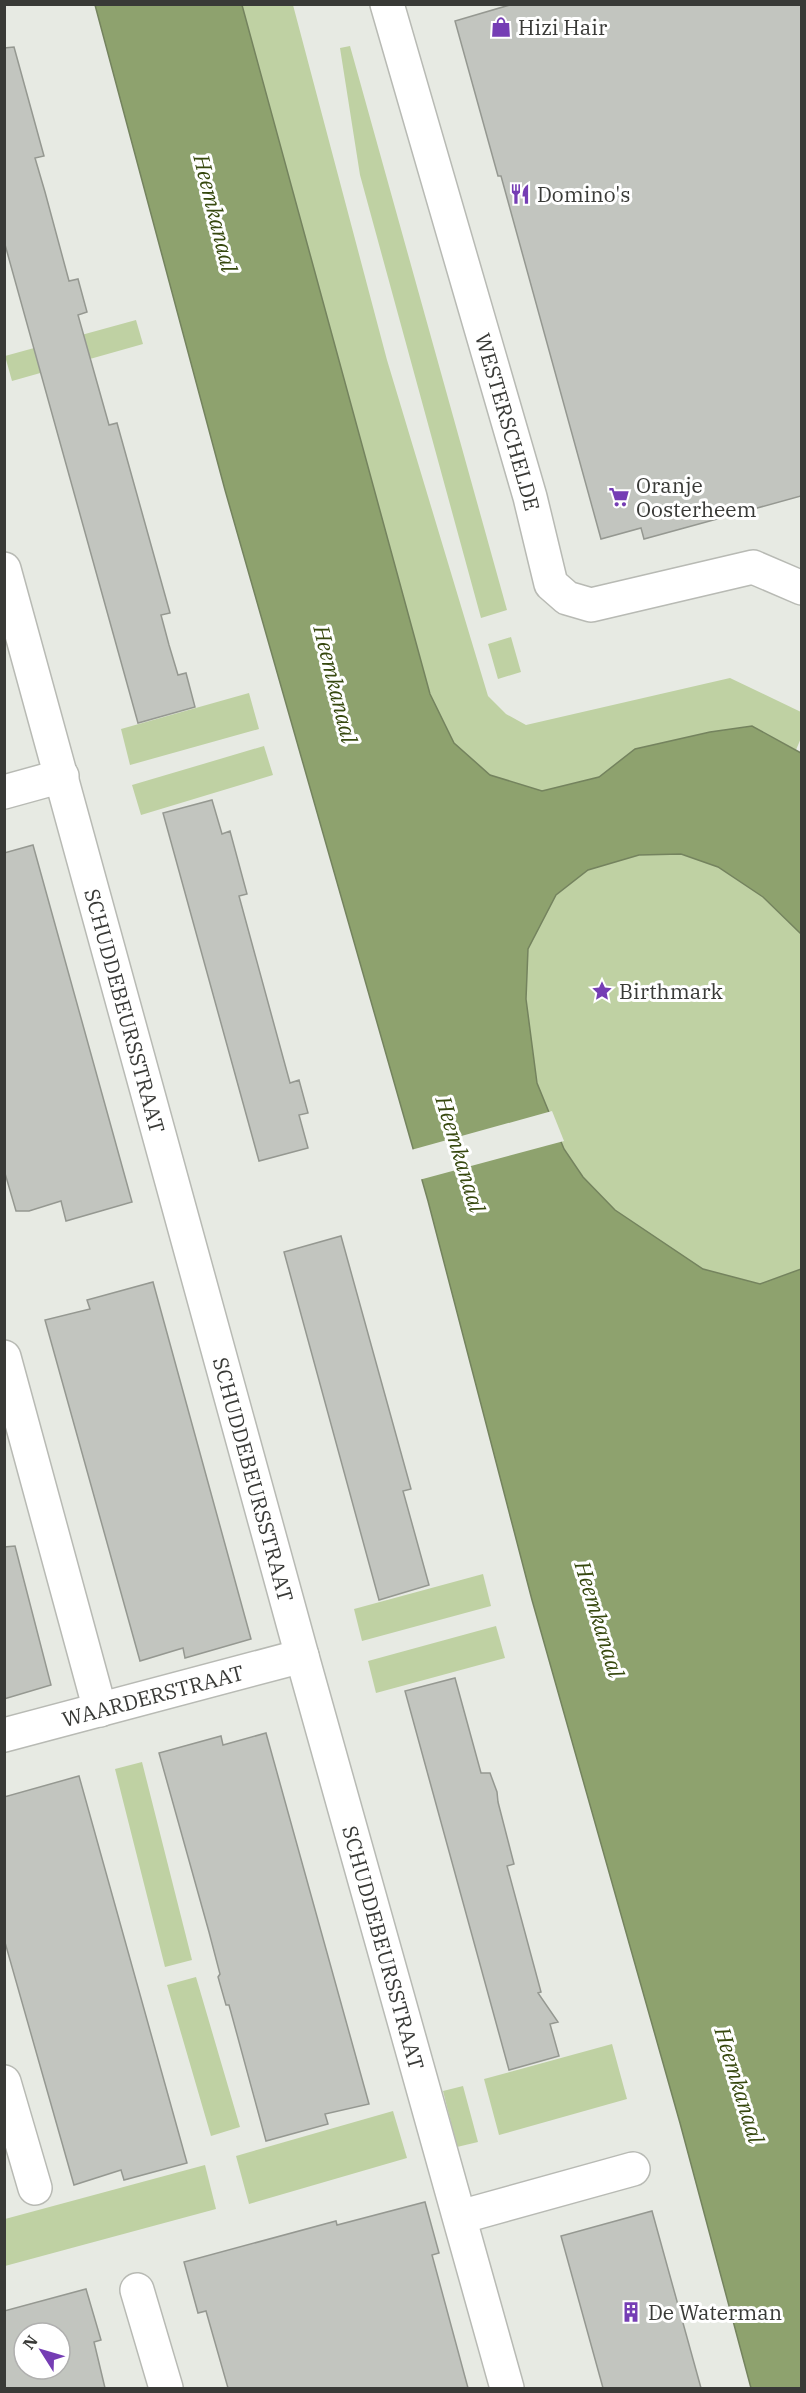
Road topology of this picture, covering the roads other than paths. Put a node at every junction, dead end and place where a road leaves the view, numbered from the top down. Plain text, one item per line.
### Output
1 (387, 4) edge
2 (4, 569) edge
3 (801, 588) edge
4 (62, 776) junction
5 (4, 792) edge
6 (4, 1357) edge
7 (302, 1656) junction
8 (100, 1710) junction
9 (4, 1735) edge
10 (4, 2082) edge
11 (633, 2169) dead end
12 (35, 2188) dead end
13 (460, 2217) junction
14 (137, 2290) dead end
15 (166, 2388) edge
16 (507, 2388) edge

1 - 3 street, WESTERSCHELDE
2 - 4 street, SCHUDDEBEURSSTRAAT
4 - 5 street
4 - 7 street, SCHUDDEBEURSSTRAAT
6 - 8 street
7 - 8 street, WAARDERSTRAAT
7 - 13 street, SCHUDDEBEURSSTRAAT
8 - 9 street, WAARDERSTRAAT
10 - 12 street
11 - 13 street
13 - 16 street, SCHUDDEBEURSSTRAAT
14 - 15 street

